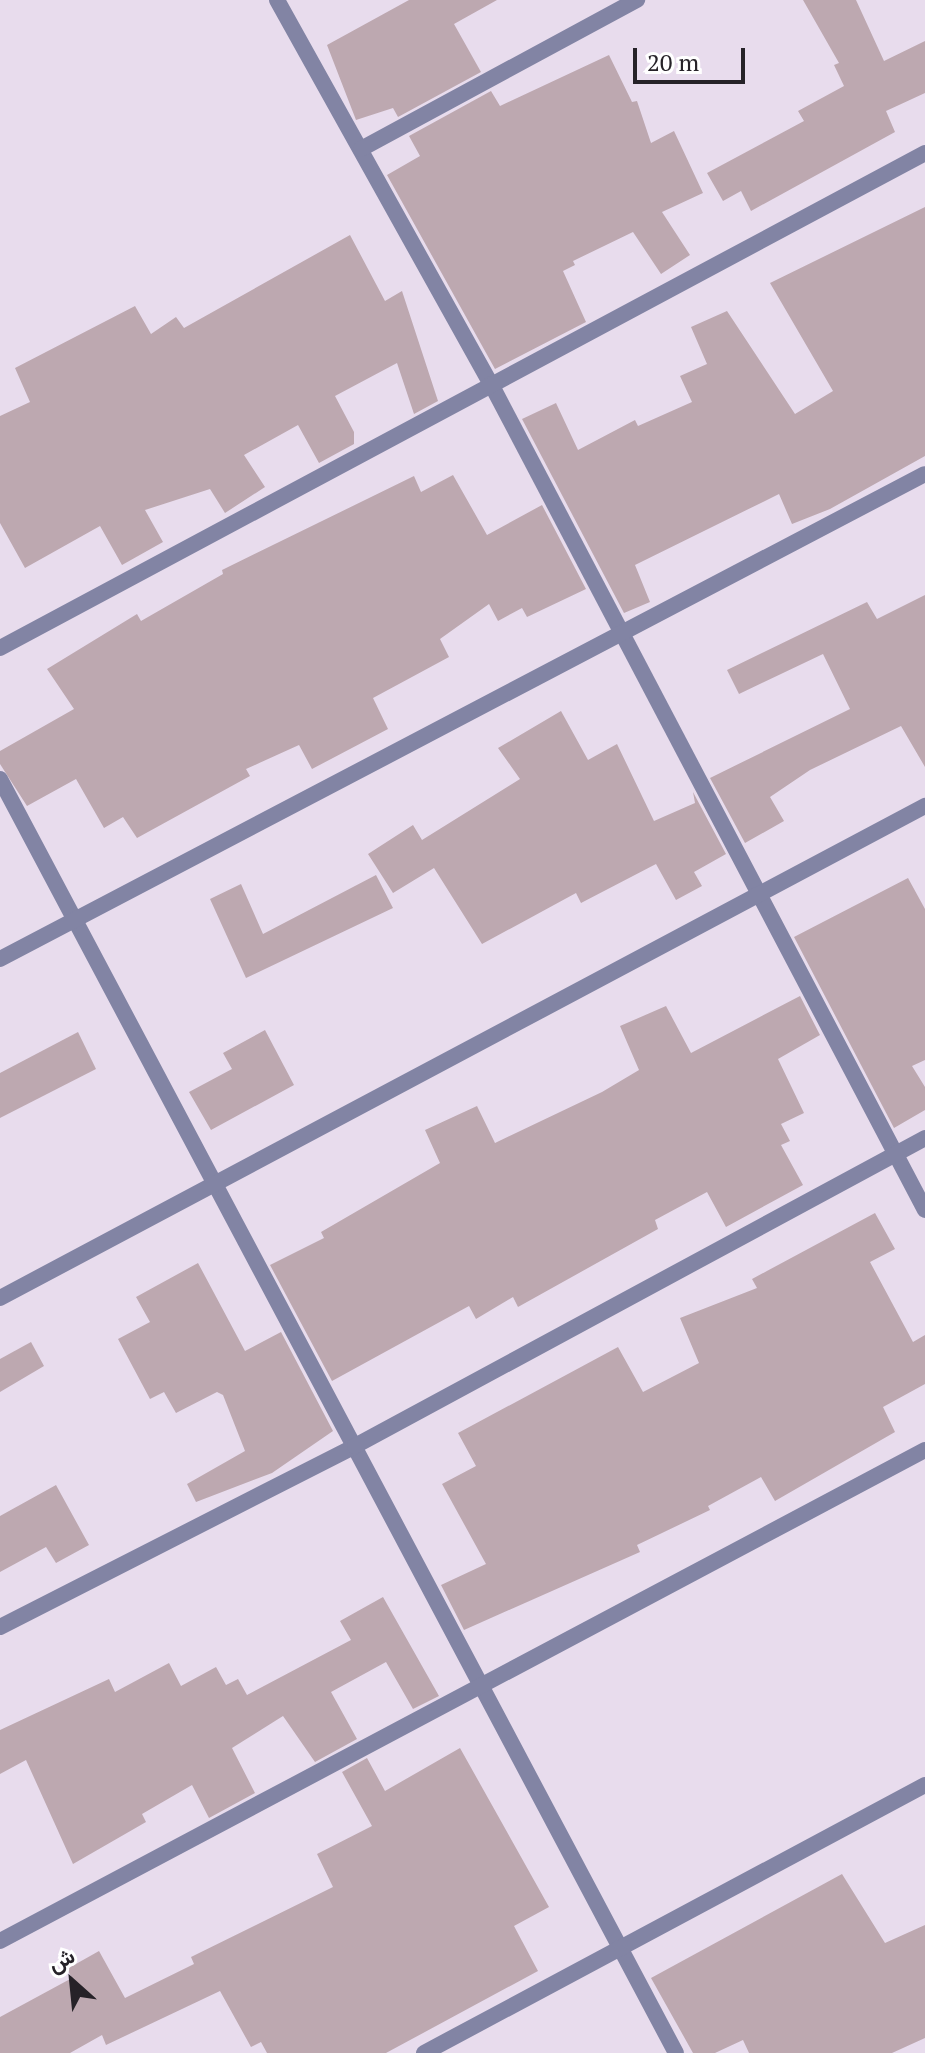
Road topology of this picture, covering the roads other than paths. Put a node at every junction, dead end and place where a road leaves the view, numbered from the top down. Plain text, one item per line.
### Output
1 (277, 0) edge
2 (637, 0) edge
3 (361, 149) junction
4 (925, 153) edge
5 (491, 384) junction
6 (925, 474) edge
7 (622, 630) junction
8 (0, 648) edge
9 (0, 779) edge
10 (925, 806) edge
11 (758, 894) junction
12 (75, 920) junction
13 (0, 959) edge
14 (925, 1138) edge
15 (894, 1154) junction
16 (216, 1186) junction
17 (925, 1210) edge
18 (0, 1298) edge
19 (355, 1446) junction
20 (925, 1450) edge
21 (0, 1627) edge
22 (483, 1684) junction
23 (925, 1785) edge
24 (0, 1941) edge
25 (621, 1946) junction
26 (424, 2053) edge
27 (676, 2053) edge

1 - 3 street
2 - 3 street
3 - 5 street
4 - 5 street
5 - 7 street
5 - 8 street
6 - 7 street
7 - 11 street
7 - 12 street
9 - 12 street
10 - 11 street
11 - 15 street
11 - 16 street
12 - 13 street
12 - 16 street
14 - 15 street
15 - 17 street
15 - 19 street
16 - 18 street
16 - 19 street
19 - 21 street
19 - 22 street
20 - 22 street
22 - 24 street
22 - 25 street
23 - 25 street
25 - 26 street
25 - 27 street

